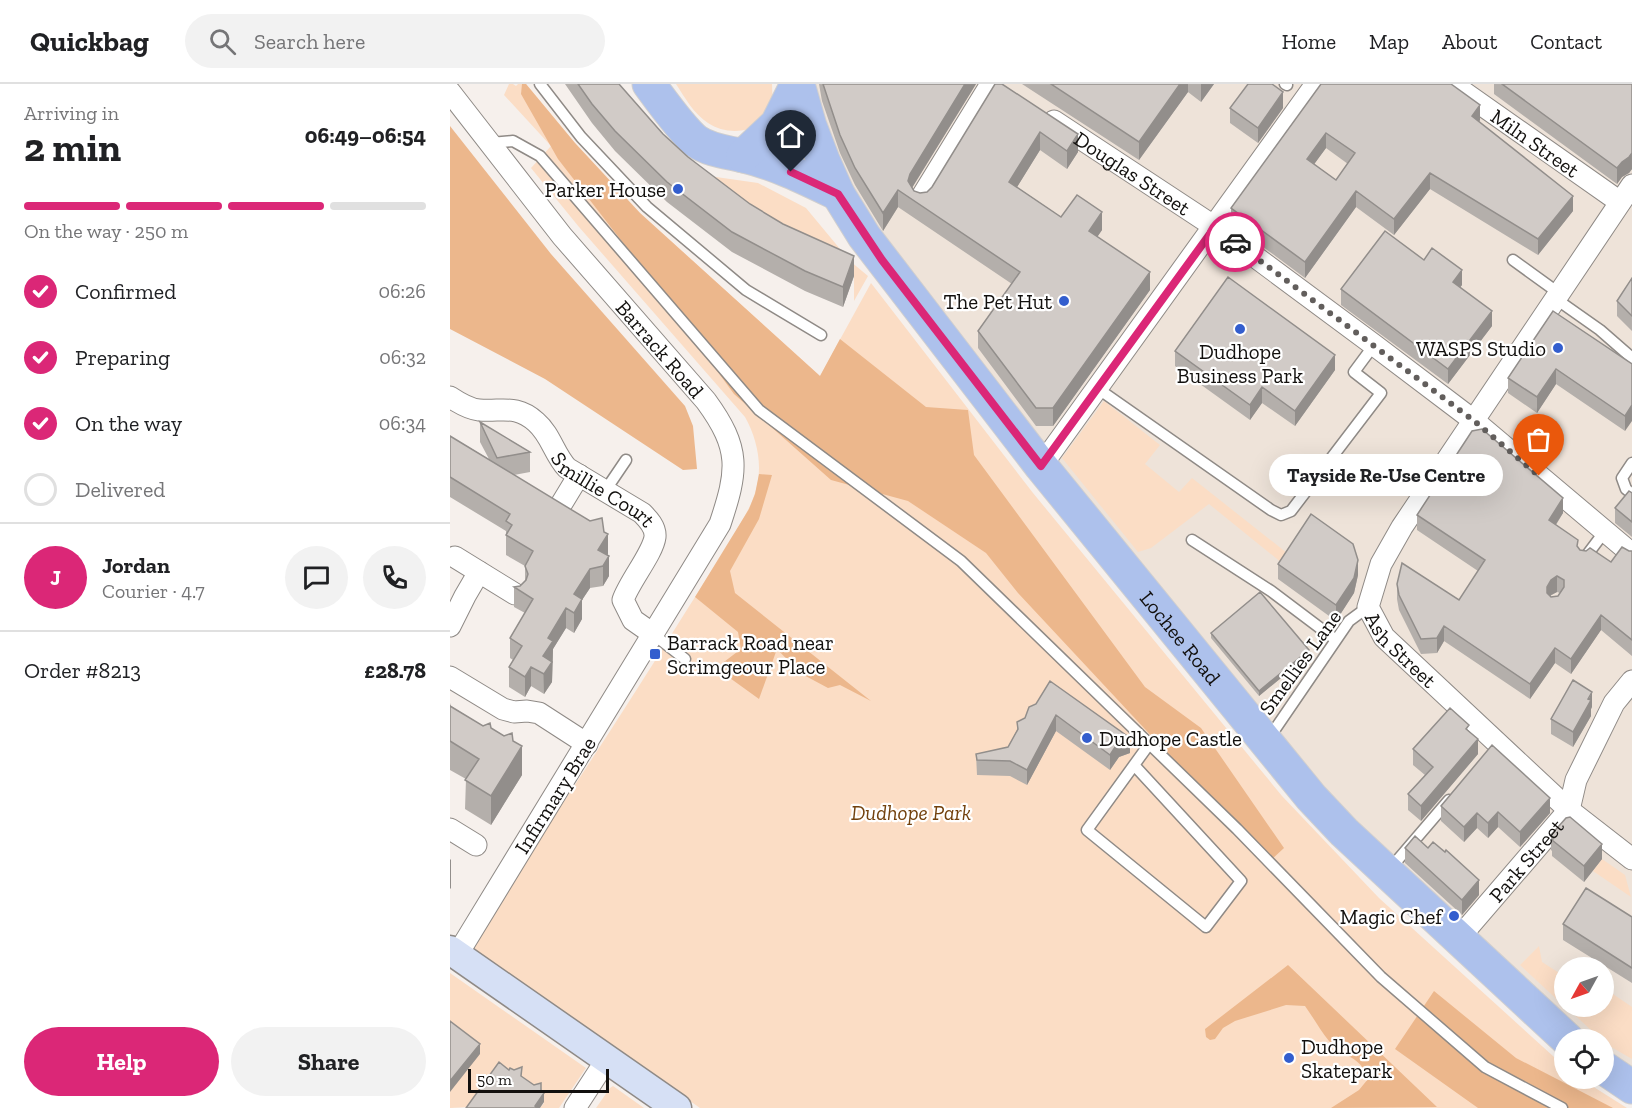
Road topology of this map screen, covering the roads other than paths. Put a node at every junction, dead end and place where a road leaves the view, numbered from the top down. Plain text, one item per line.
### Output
1 (540, 84) edge
2 (649, 84) edge
3 (798, 84) edge
4 (1316, 84) edge
5 (1452, 84) edge
6 (999, 86) edge
7 (450, 92) edge
8 (1038, 110) edge
9 (491, 143) junction
10 (743, 156) junction
11 (838, 194) junction
12 (1626, 194) edge
13 (921, 198) edge
14 (1215, 227) junction
15 (1513, 261) dead end
16 (1558, 297) junction
17 (822, 335) dead end
18 (1374, 345) junction
19 (1632, 358) edge
20 (1097, 388) junction
21 (452, 403) edge
22 (1473, 420) junction
23 (626, 460) dead end
24 (1632, 463) edge
25 (1041, 466) junction
26 (579, 475) junction
27 (605, 491) junction
28 (1632, 494) edge
29 (562, 503) edge
30 (1605, 531) junction
31 (1192, 540) dead end
32 (1632, 554) edge
33 (452, 556) edge
34 (1584, 559) edge
35 (479, 572) junction
36 (515, 594) edge
37 (1368, 607) junction
38 (450, 627) edge
39 (653, 634) junction
40 (1336, 640) junction
41 (685, 659) dead end
42 (450, 677) edge
43 (1632, 681) edge
44 (1150, 743) junction
45 (1266, 743) junction
46 (587, 744) junction
47 (1134, 765) junction
48 (1453, 795) edge
49 (1569, 810) junction
50 (450, 829) edge
51 (476, 845) dead end
52 (1632, 859) edge
53 (1386, 872) junction
54 (1458, 939) junction
55 (453, 952) edge
56 (1556, 1029) edge
57 (607, 1059) junction
58 (1614, 1075) edge
59 (1632, 1087) edge
60 (575, 1108) edge
61 (677, 1108) edge
62 (1562, 1108) edge

1 - 17 lane
2 - 10 main road
3 - 10 main road
3 - 11 main road, Lochee Road
4 - 14 street
5 - 12 street, Miln Street
6 - 13 street
7 - 9 street, Barrack Road
8 - 14 street, Douglas Street
9 - 39 street, Barrack Road
9 - 44 lane
10 - 11 main road
11 - 25 main road, Lochee Road
12 - 16 street, Ash Street
14 - 18 street, Douglas Street
14 - 20 street
15 - 16 lane
16 - 19 lane
16 - 22 street, Ash Street
18 - 20 lane
18 - 22 street, Douglas Street
20 - 25 street
21 - 26 street, Smillie Court
22 - 30 street, Douglas Street
22 - 37 street, Ash Street
23 - 27 lane
24 - 28 lane
25 - 45 main road, Lochee Road
26 - 27 street, Smillie Court
26 - 29 street
27 - 39 street, Smillie Court
30 - 32 street, Douglas Street
30 - 34 lane
31 - 40 lane
33 - 35 street
35 - 36 street
35 - 38 street
37 - 40 lane, Smellies Lane
37 - 49 street, Ash Street
39 - 41 lane
39 - 46 street, Infirmary Brae
40 - 45 lane, Smellies Lane
42 - 46 street
43 - 49 street, Park Street
44 - 47 lane
44 - 62 lane
45 - 53 main road, Lochee Road
46 - 55 street, Infirmary Brae
47 - 47 lane
48 - 53 lane
49 - 52 street, Ash Street
49 - 54 street, Park Street
50 - 51 street
53 - 54 main road, Lochee Road
54 - 56 main road, Lochee Road
55 - 57 street
57 - 60 street
57 - 61 street
58 - 59 main road

